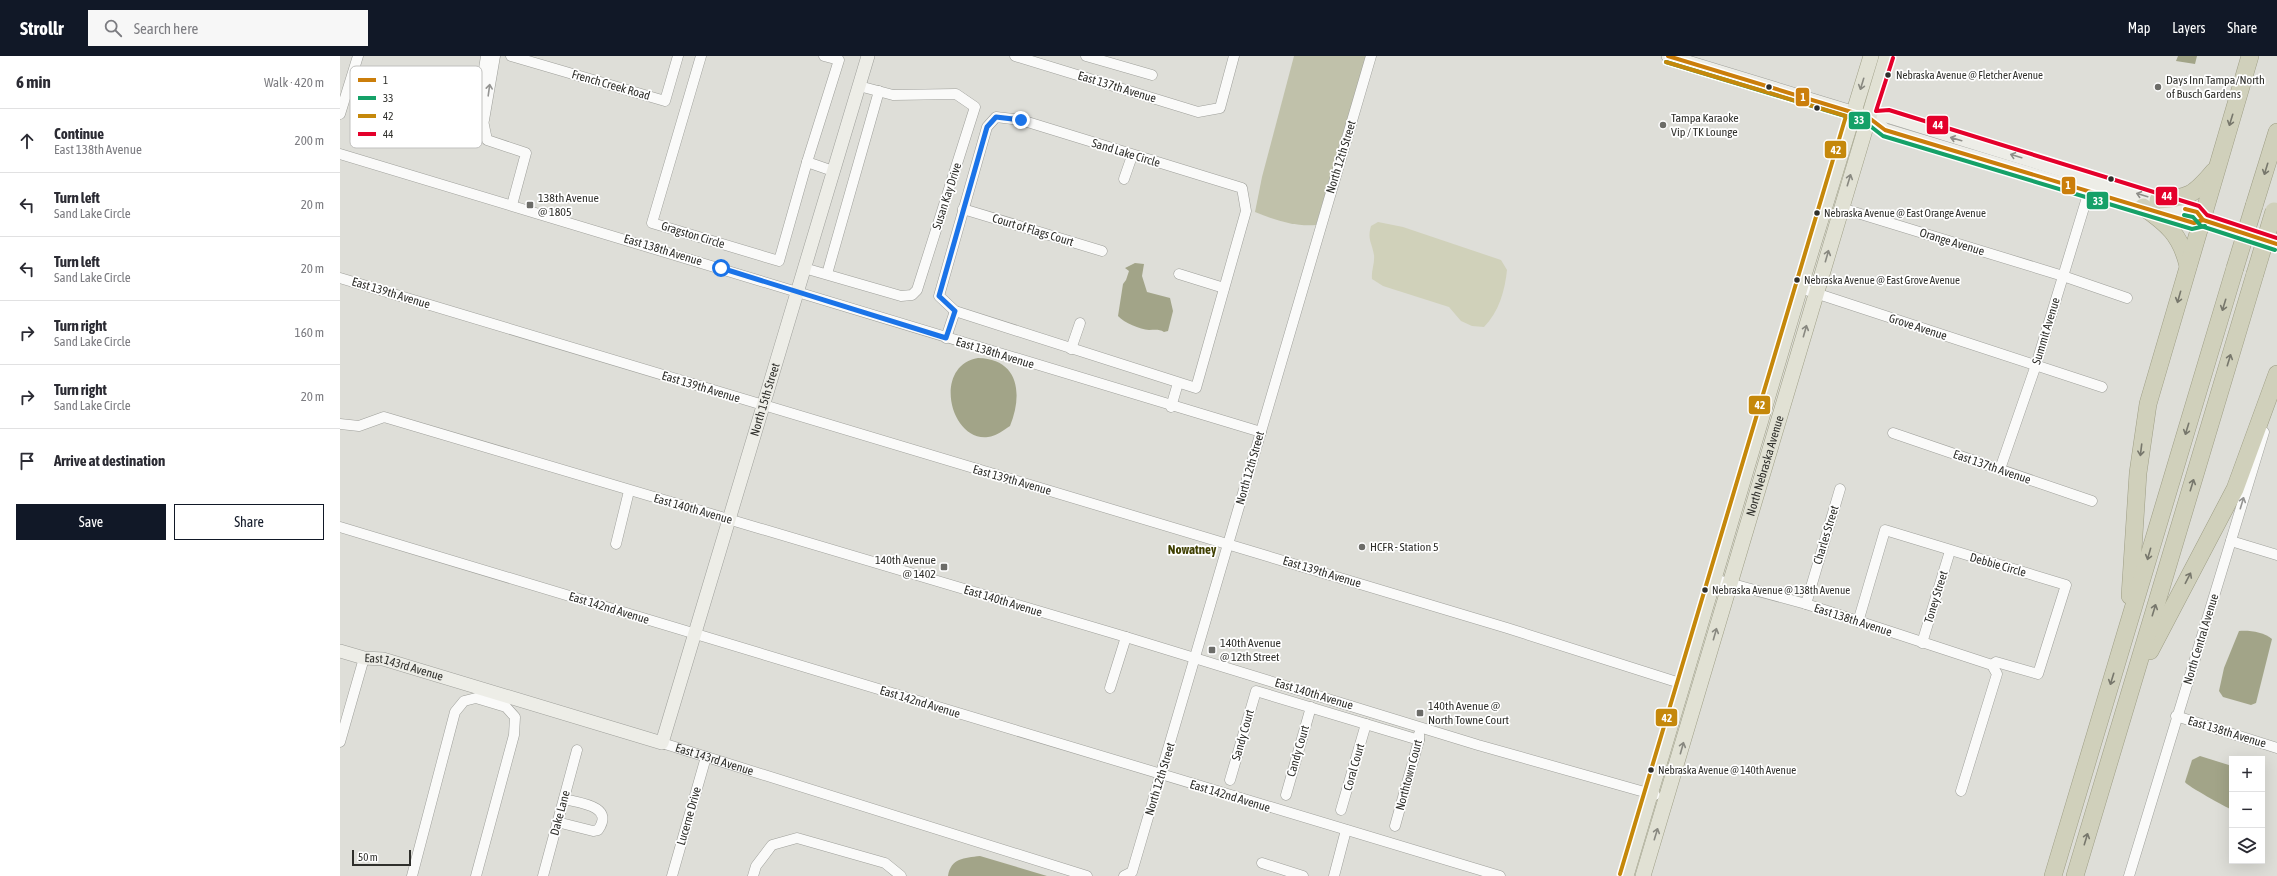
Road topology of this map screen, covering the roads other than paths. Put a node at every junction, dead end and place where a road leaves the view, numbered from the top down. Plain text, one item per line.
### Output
1 (358, 56) edge
2 (486, 56) edge
3 (495, 56) edge
4 (511, 56) edge
5 (678, 56) edge
6 (701, 56) edge
7 (824, 56) edge
8 (868, 56) edge
9 (1015, 56) edge
10 (1086, 56) edge
11 (1234, 56) edge
12 (1371, 56) edge
13 (1668, 56) edge
14 (1871, 56) edge
15 (1887, 56) edge
16 (2250, 56) edge
17 (355, 66) edge
18 (1152, 75) dead end
19 (350, 82) edge
20 (482, 82) edge
21 (859, 86) junction
22 (879, 91) junction
23 (1853, 112) junction
24 (340, 114) edge
25 (1868, 117) junction
26 (482, 118) edge
27 (483, 123) junction
28 (2277, 132) edge
29 (340, 154) edge
30 (1132, 156) junction
31 (806, 162) junction
32 (2217, 168) junction
33 (833, 171) junction
34 (1124, 179) dead end
35 (2089, 191) junction
36 (2151, 204) junction
37 (512, 205) junction
38 (2275, 206) edge
39 (1841, 208) junction
40 (963, 209) junction
41 (2203, 220) junction
42 (2277, 244) edge
43 (1102, 251) dead end
44 (2188, 266) junction
45 (804, 268) junction
46 (827, 274) junction
47 (1179, 274) dead end
48 (2063, 276) junction
49 (340, 278) edge
50 (1224, 288) junction
51 (1800, 288) junction
52 (798, 291) junction
53 (1816, 294) junction
54 (2127, 298) dead end
55 (955, 311) junction
56 (1080, 323) dead end
57 (1788, 331) junction
58 (946, 338) junction
59 (1071, 349) junction
60 (2036, 365) junction
61 (2277, 374) edge
62 (1178, 383) junction
63 (2102, 387) dead end
64 (2268, 402) junction
65 (762, 406) junction
66 (1171, 407) junction
67 (1781, 412) junction
68 (340, 424) edge
69 (1758, 430) junction
70 (1260, 432) junction
71 (1893, 433) dead end
72 (2000, 469) junction
73 (1840, 489) dead end
74 (629, 491) junction
75 (2092, 501) dead end
76 (729, 519) junction
77 (340, 527) edge
78 (1746, 530) junction
79 (2231, 541) junction
80 (616, 544) dead end
81 (1228, 544) junction
82 (1950, 551) junction
83 (2277, 555) edge
84 (1714, 579) junction
85 (1730, 584) junction
86 (1806, 604) junction
87 (1858, 622) junction
88 (2127, 628) junction
89 (695, 634) junction
90 (1126, 637) junction
91 (1922, 643) junction
92 (340, 651) edge
93 (364, 658) junction
94 (1196, 658) junction
95 (1992, 665) junction
96 (1683, 684) junction
97 (2131, 687) junction
98 (1110, 688) dead end
99 (1311, 707) junction
100 (2176, 716) junction
101 (1366, 724) junction
102 (1416, 725) junction
103 (1400, 734) junction
104 (1419, 740) junction
105 (340, 742) edge
106 (662, 743) junction
107 (2277, 748) edge
108 (577, 750) dead end
109 (706, 757) junction
110 (1161, 775) junction
111 (1655, 779) junction
112 (1230, 780) dead end
113 (1961, 791) dead end
114 (1669, 792) junction
115 (1650, 794) junction
116 (1286, 795) dead end
117 (564, 799) junction
118 (1341, 810) dead end
119 (557, 822) junction
120 (1395, 826) dead end
121 (1346, 830) junction
122 (1262, 863) dead end
123 (412, 876) edge
124 (476, 876) edge
125 (543, 876) edge
126 (672, 876) edge
127 (753, 876) edge
128 (901, 876) edge
129 (1087, 876) edge
130 (1124, 876) edge
131 (1303, 876) edge
132 (1334, 876) edge
133 (1500, 876) edge
134 (1626, 876) edge
135 (1643, 876) edge
136 (2053, 876) edge
137 (2075, 876) edge
138 (2129, 876) edge

1 - 17 street
2 - 20 street
27 -> 3 street
4 - 5 street, French Creek Road
6 - 31 street, Gragston Circle
7 - 31 street, Gragston Circle
8 - 21 street, North 15th Street
9 - 11 street, East 137th Avenue
10 - 18 street
12 - 70 street, North 12th Street
13 - 23 street
14 -> 23 main road, North Nebraska Avenue
15 - 25 main road, North Nebraska Avenue
16 -> 32 highway
19 - 24 street
21 - 22 street, Susan Kay Drive
21 - 33 street, North 15th Street
22 - 46 street
22 - 46 street, Susan Kay Drive
23 - 25 street
23 - 51 main road, North Nebraska Avenue
25 - 35 street
36 -> 25 street
39 -> 25 main road, North Nebraska Avenue
26 - 27 street
27 - 37 street
28 -> 88 highway, bridge
29 - 37 street, East 138th Avenue
30 - 34 street
30 - 40 street, Sand Lake Circle
30 - 50 street, Sand Lake Circle
31 - 33 street
32 - 36 highway
32 - 41 highway
33 - 45 street, North 15th Street
35 - 36 street
35 - 48 street, Summit Avenue
36 - 41 street
36 - 44 highway
37 - 52 street, East 138th Avenue
97 -> 38 highway, bridge
39 - 48 street, Orange Avenue
53 -> 39 main road, North Nebraska Avenue
40 - 43 street, Court of Flags Court
40 - 55 street, Sand Lake Circle
41 - 42 street
41 - 44 highway
44 -> 88 highway
45 - 46 street, Susan Kay Drive
45 - 52 street, North 15th Street
47 - 50 street
48 - 54 street, Orange Avenue
48 - 60 street, Summit Avenue
49 - 65 street, East 139th Avenue
50 - 62 street, Sand Lake Circle
51 - 53 street, Grove Avenue
51 - 57 main road, North Nebraska Avenue
52 - 58 street, East 138th Avenue
52 - 65 street, North 15th Street
53 - 60 street, Grove Avenue
67 -> 53 main road, North Nebraska Avenue
55 - 58 street
55 - 59 street, Sand Lake Circle
56 - 59 street
57 - 67 main road
57 - 69 main road, North Nebraska Avenue
58 - 66 street, East 138th Avenue
59 - 62 street, Sand Lake Circle
60 - 63 street, Grove Avenue
60 - 72 street, Summit Avenue
61 - 64 highway
62 - 66 street
79 -> 64 street, North Central Avenue
97 -> 64 highway
65 - 76 street, North 15th Street
65 - 81 street, East 139th Avenue
66 - 70 street, East 138th Avenue
67 - 78 main road, North Nebraska Avenue
68 - 74 street, East 140th Avenue
69 - 78 main road
69 - 84 main road, North Nebraska Avenue
70 - 81 street, North 12th Street
71 - 72 street, East 137th Avenue
72 - 75 street, East 137th Avenue
73 - 86 street, Charles Street
74 - 76 street, East 140th Avenue
74 - 80 street
76 - 89 street, North 15th Street
76 - 90 street, East 140th Avenue
77 - 89 street, East 142nd Avenue
78 - 85 main road, North Nebraska Avenue
79 - 83 street
79 - 100 street, North Central Avenue
81 - 94 street, North 12th Street
81 - 96 street, East 139th Avenue
82 - 87 street, Debbie Circle
82 - 91 street, Toney Street
82 - 95 street, Debbie Circle
84 - 85 street, East 138th Avenue
84 - 96 main road, North Nebraska Avenue
85 - 86 street, East 138th Avenue
114 -> 85 main road, North Nebraska Avenue
86 - 87 street, East 138th Avenue
87 - 91 street, East 138th Avenue
88 -> 136 highway
89 - 106 street, North 15th Street
89 - 110 street, East 142nd Avenue
90 - 94 street, East 140th Avenue
90 - 98 street
91 - 95 street, East 138th Avenue
92 - 93 street, East 143rd Avenue
93 - 105 street
93 - 106 street, East 143rd Avenue
94 - 102 street, East 140th Avenue
94 - 110 street, North 12th Street
95 - 113 street
96 - 111 main road, North Nebraska Avenue
137 -> 97 highway
99 - 101 street
99 - 112 street, Sandy Court
99 - 116 street, Candy Court
100 - 107 street, East 138th Avenue
100 - 138 street, North Central Avenue
101 - 103 street
101 - 118 street, Coral Court
102 - 103 street
102 - 104 street, Northtown Court
102 - 115 street, East 140th Avenue
103 - 104 street
104 - 120 street, Northtown Court
106 - 109 street, East 143rd Avenue
108 - 117 street, Dake Lane
109 - 126 street, Lucerne Drive
109 - 129 street, East 143rd Avenue
110 - 121 street, East 142nd Avenue
110 - 130 street, North 12th Street
111 - 114 main road
111 - 115 main road, North Nebraska Avenue
114 - 115 street, East 140th Avenue
135 -> 114 main road, North Nebraska Avenue
115 - 134 main road, North Nebraska Avenue
117 - 119 street, Dake Lane
117 - 119 street
119 - 125 street, Dake Lane
121 - 132 street
121 - 133 street, East 142nd Avenue
122 - 131 street
123 - 124 street
127 - 128 street

